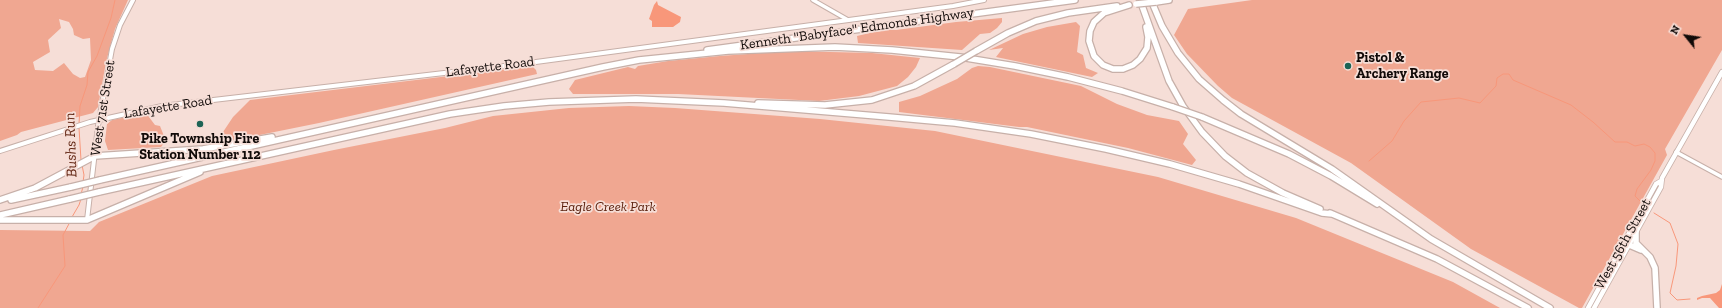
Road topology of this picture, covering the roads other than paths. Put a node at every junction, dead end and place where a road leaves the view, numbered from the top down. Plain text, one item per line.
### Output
1 (132, 0) edge
2 (813, 0) edge
3 (984, 0) edge
4 (1075, 0) edge
5 (1169, 0) edge
6 (1138, 1) edge
7 (1153, 1) edge
8 (1129, 4) junction
9 (848, 20) junction
10 (639, 60) junction
11 (1722, 72) edge
12 (724, 102) junction
13 (99, 119) junction
14 (312, 132) junction
15 (0, 151) edge
16 (1676, 152) junction
17 (95, 156) junction
18 (239, 161) junction
19 (1722, 177) edge
20 (1661, 181) junction
21 (0, 202) edge
22 (1332, 214) junction
23 (0, 215) edge
24 (0, 220) edge
25 (87, 220) junction
26 (1416, 229) junction
27 (1636, 231) junction
28 (1629, 244) junction
29 (1621, 246) junction
30 (1645, 252) junction
31 (1528, 308) edge
32 (1550, 308) edge
33 (1588, 308) edge
34 (1594, 308) edge
35 (1657, 308) edge

1 - 13 main road, West 71st Street
2 - 9 street
3 - 9 main road, Lafayette Road
4 - 10 highway, Kenneth "Babyface" Edmonds Highway
5 - 7 highway
6 - 7 highway, bridge
6 - 8 highway
6 - 8 highway
6 - 22 highway
7 - 26 highway
8 - 12 highway, bridge
9 - 13 main road, Lafayette Road
10 - 14 highway
10 - 26 highway, bridge
11 - 16 main road, West 56th Street
12 - 18 highway
12 - 22 highway
13 - 15 main road, Lafayette Road
13 - 17 main road, West 71st Street
14 - 17 highway
14 - 21 highway, bridge
16 - 19 street
16 - 20 main road, West 56th Street
17 - 21 highway
17 - 25 main road, West 71st Street
18 - 23 highway, bridge
18 - 25 highway
20 - 27 main road, West 56th Street
20 - 29 main road, West 56th Street
22 - 31 highway
24 - 25 highway
26 - 32 highway
27 - 28 main road, West 56th Street
27 - 30 highway
28 - 29 highway
28 - 30 highway
28 - 34 main road, West 56th Street
29 - 33 main road, West 56th Street
30 - 35 highway

